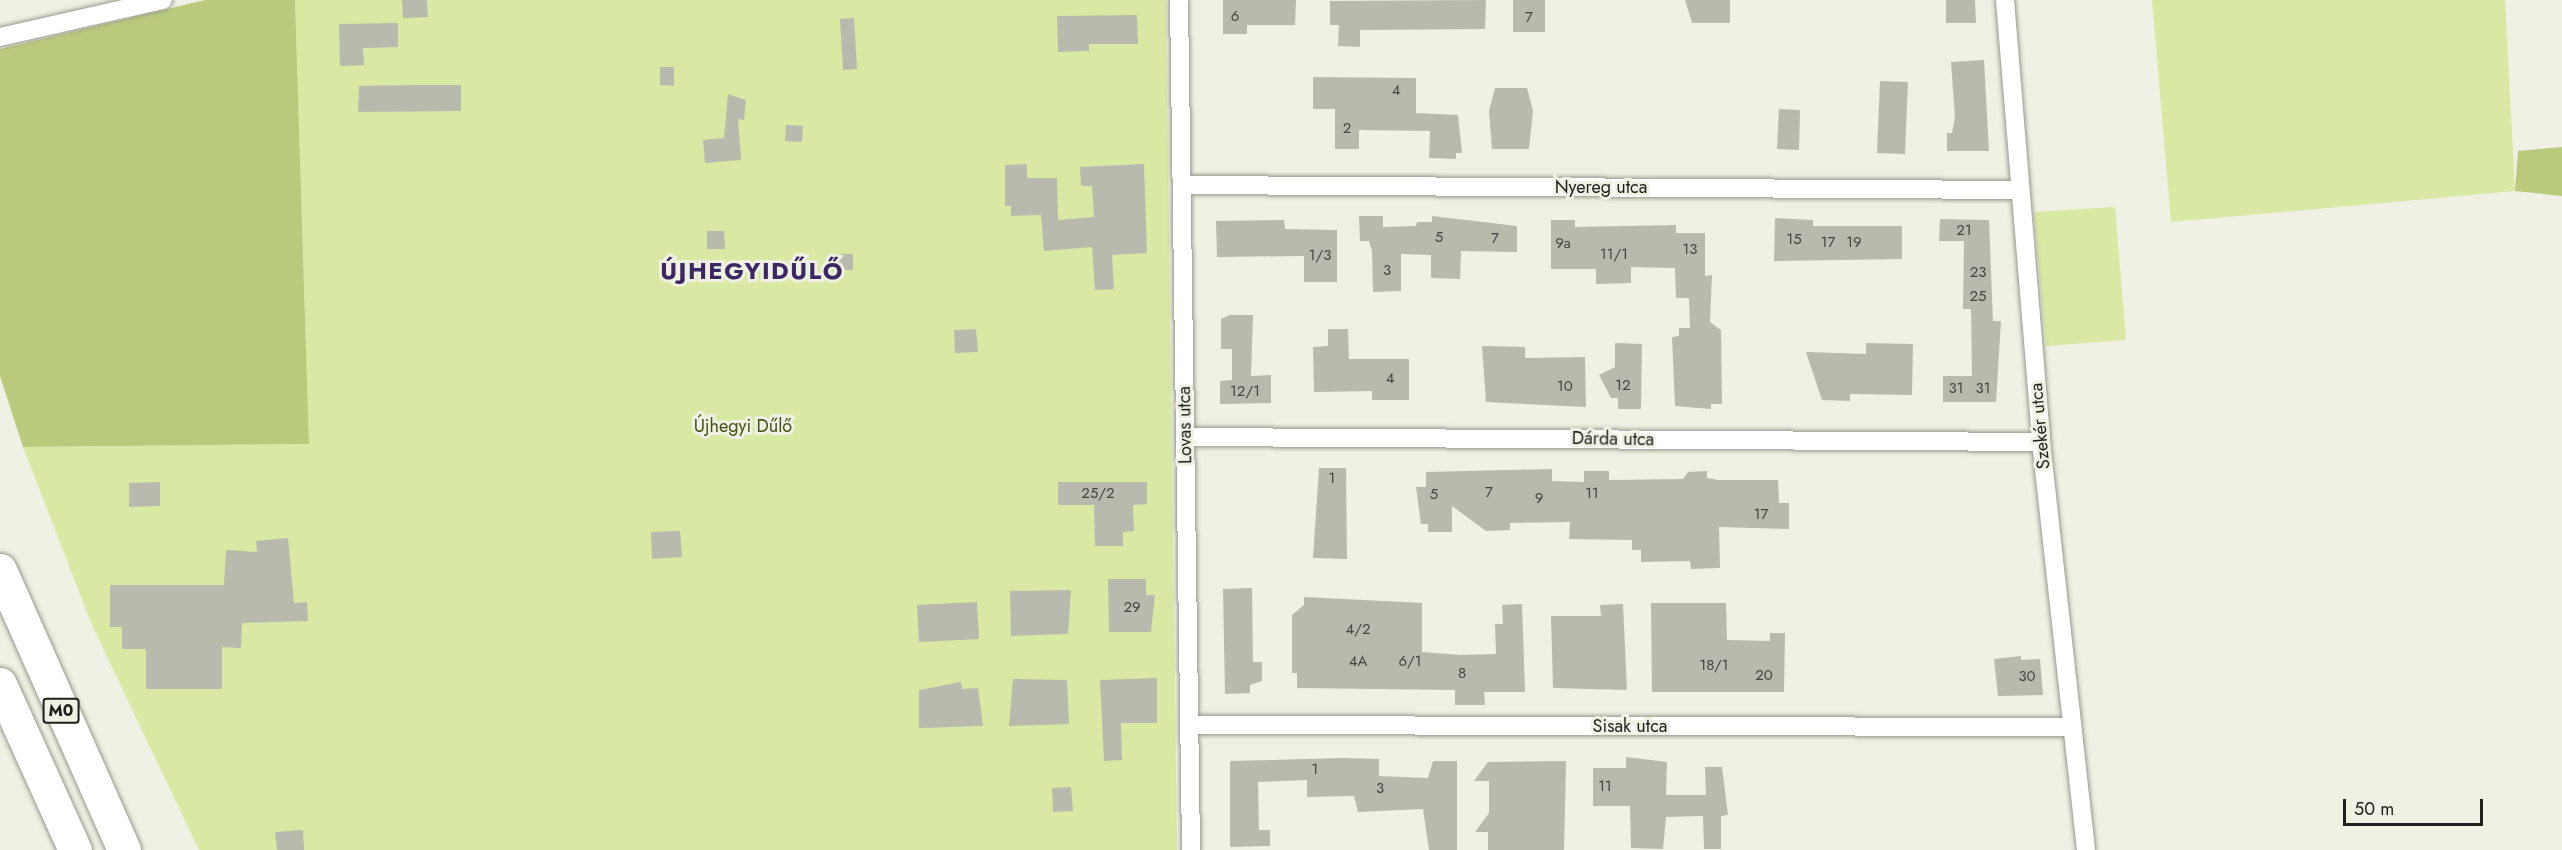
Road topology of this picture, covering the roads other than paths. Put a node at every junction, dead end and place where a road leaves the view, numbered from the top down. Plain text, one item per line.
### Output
1 (163, 0) edge
2 (1179, 0) edge
3 (2005, 0) edge
4 (0, 37) edge
5 (1182, 185) junction
6 (2020, 190) junction
7 (1185, 438) junction
8 (2040, 442) junction
9 (0, 570) edge
10 (0, 684) edge
11 (1189, 725) junction
12 (2071, 727) junction
13 (75, 850) edge
14 (124, 850) edge
15 (1191, 850) edge
16 (2086, 850) edge

1 - 4 street
2 - 5 street, Lovas utca
3 - 6 street, Szekér utca
5 - 6 street, Nyereg utca
5 - 7 street, Lovas utca
6 - 8 street, Szekér utca
7 - 8 street, Dárda utca
7 - 11 street, Lovas utca
8 - 12 street, Szekér utca
9 - 14 highway, M0
10 - 13 highway, M0
11 - 12 street, Sisak utca
11 - 15 street, Lovas utca
12 - 16 street, Szekér utca

